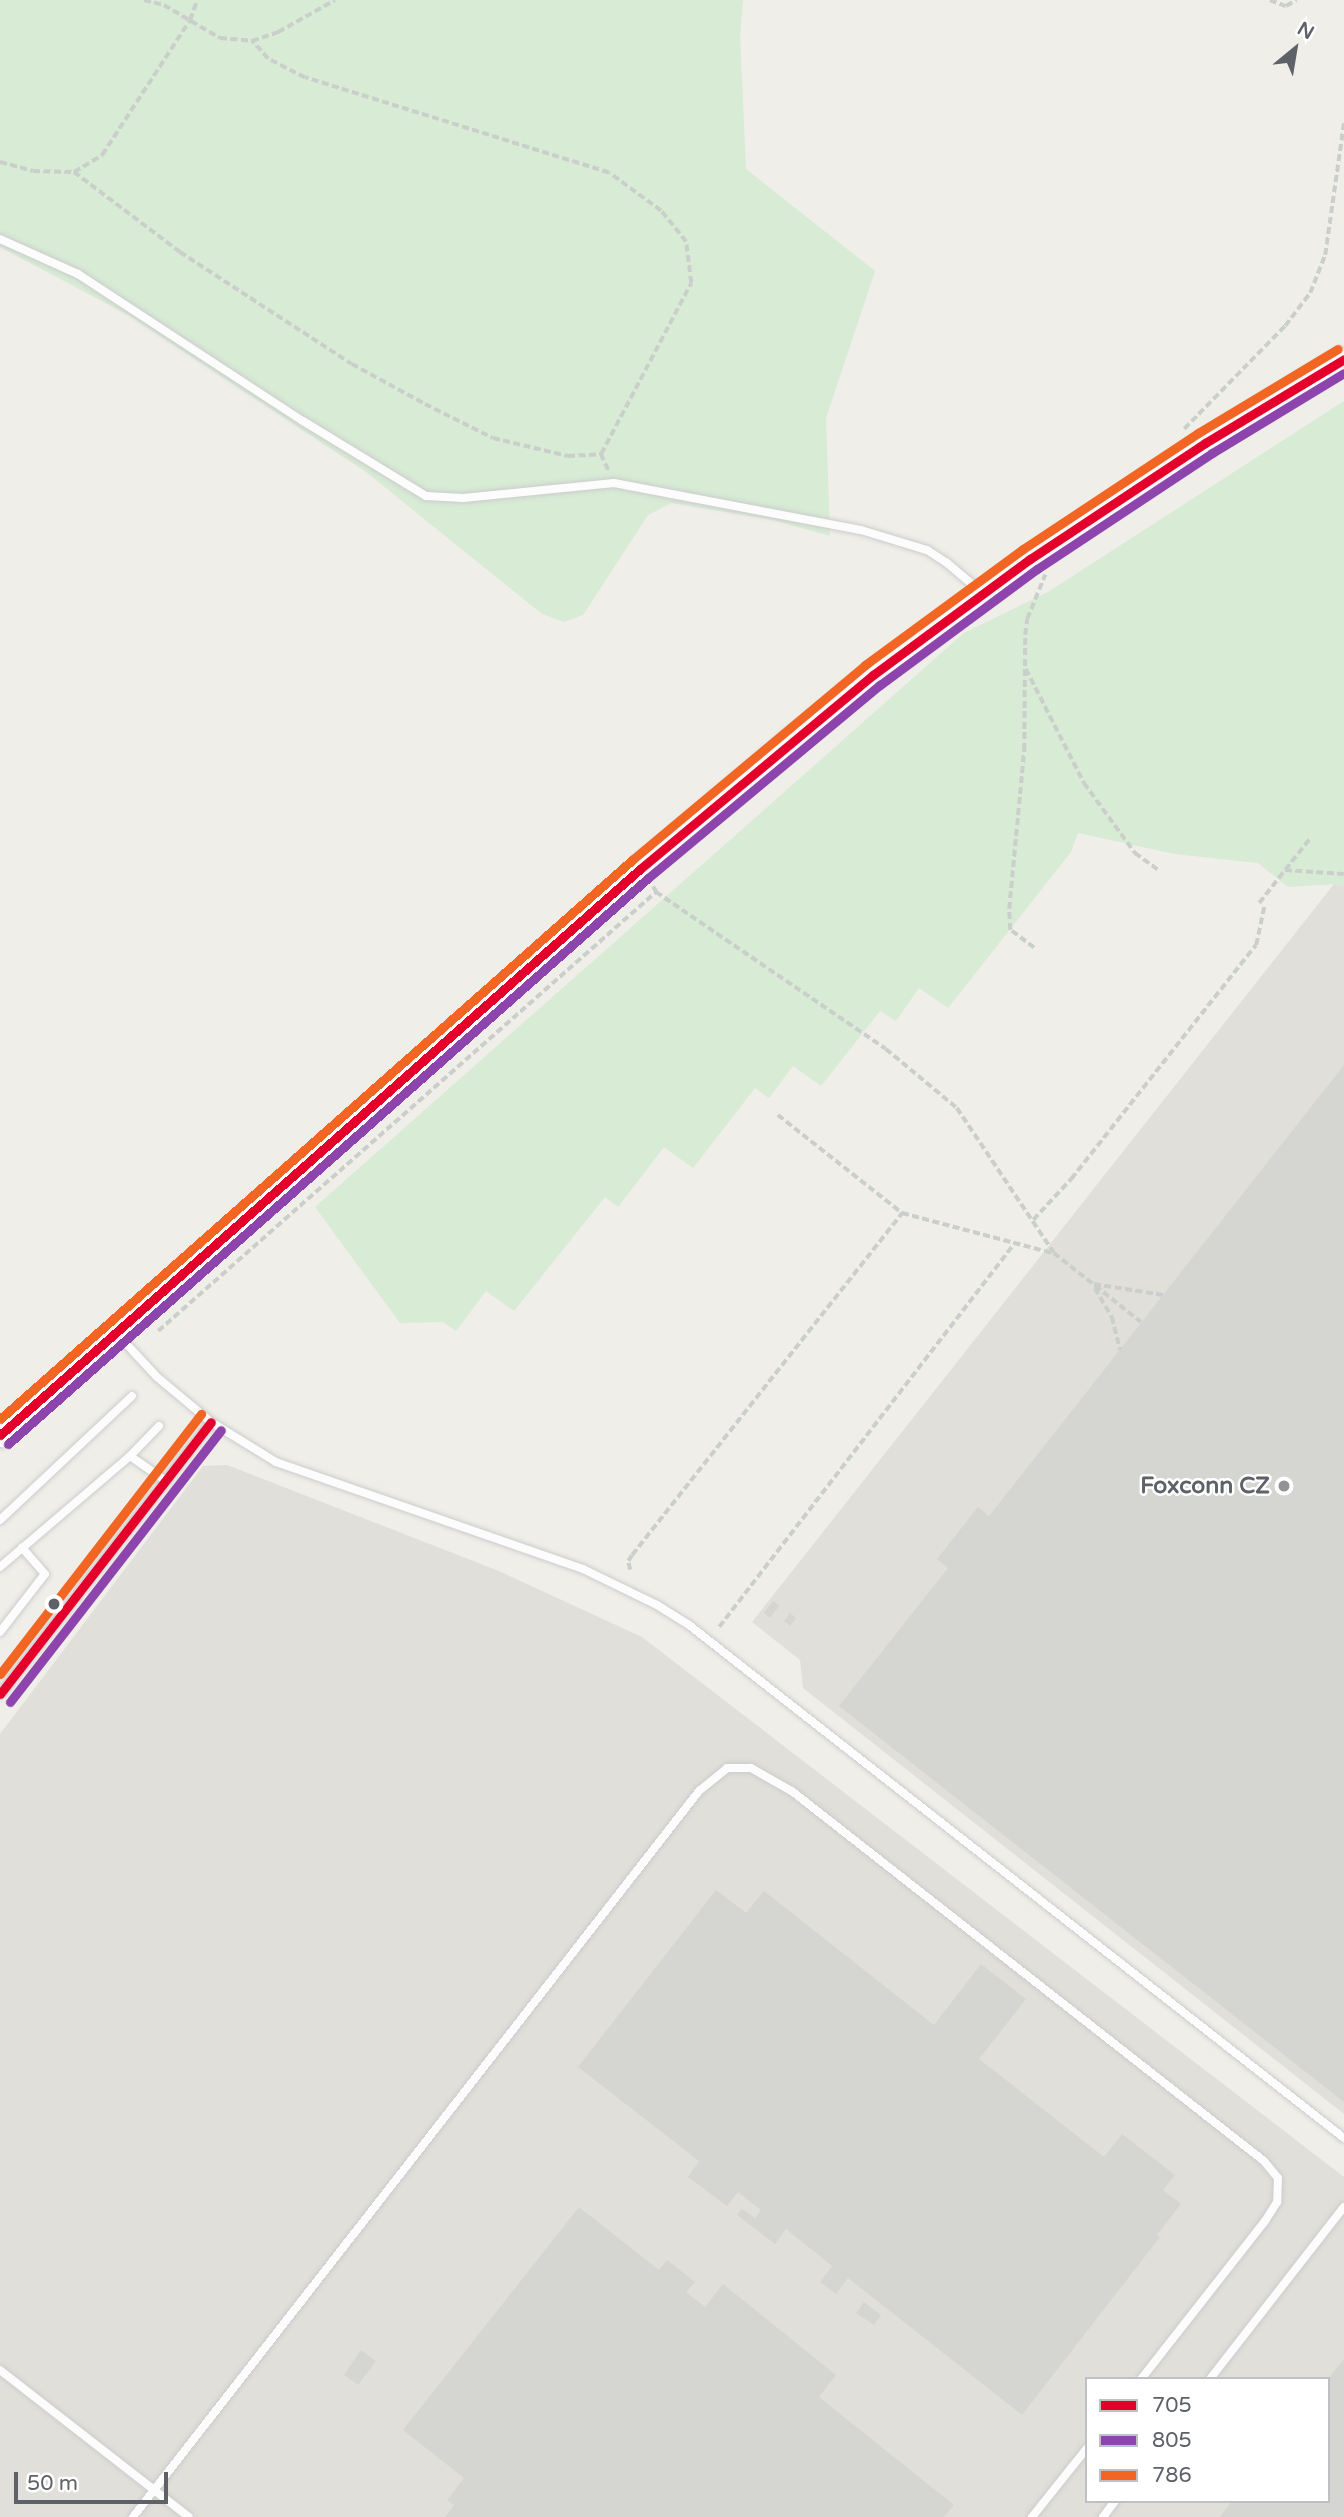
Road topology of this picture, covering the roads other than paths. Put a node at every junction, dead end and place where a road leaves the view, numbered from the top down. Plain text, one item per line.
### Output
1 (0, 239) edge
2 (1344, 359) edge
3 (982, 594) junction
4 (117, 1333) junction
5 (132, 1396) dead end
6 (211, 1422) junction
7 (159, 1426) dead end
8 (0, 1435) edge
9 (130, 1457) junction
10 (166, 1481) junction
11 (0, 1520) edge
12 (22, 1548) junction
13 (0, 1567) edge
14 (0, 1632) edge
15 (0, 1694) edge
16 (1344, 2138) edge
17 (1344, 2207) edge
18 (0, 2370) edge
19 (1143, 2377) edge
20 (1212, 2377) edge
21 (1085, 2451) edge
22 (153, 2491) junction
23 (132, 2517) edge
24 (189, 2517) edge
25 (1032, 2517) edge

1 - 3 lane
2 - 3 main road
3 - 4 main road
4 - 6 lane
4 - 8 main road
5 - 11 lane
6 - 10 lane
6 - 16 lane
7 - 9 lane
9 - 10 lane
9 - 12 lane
10 - 15 lane
12 - 13 lane
12 - 14 lane
17 - 20 lane
18 - 22 lane
19 - 22 lane
21 - 25 lane
22 - 23 lane
22 - 24 lane

